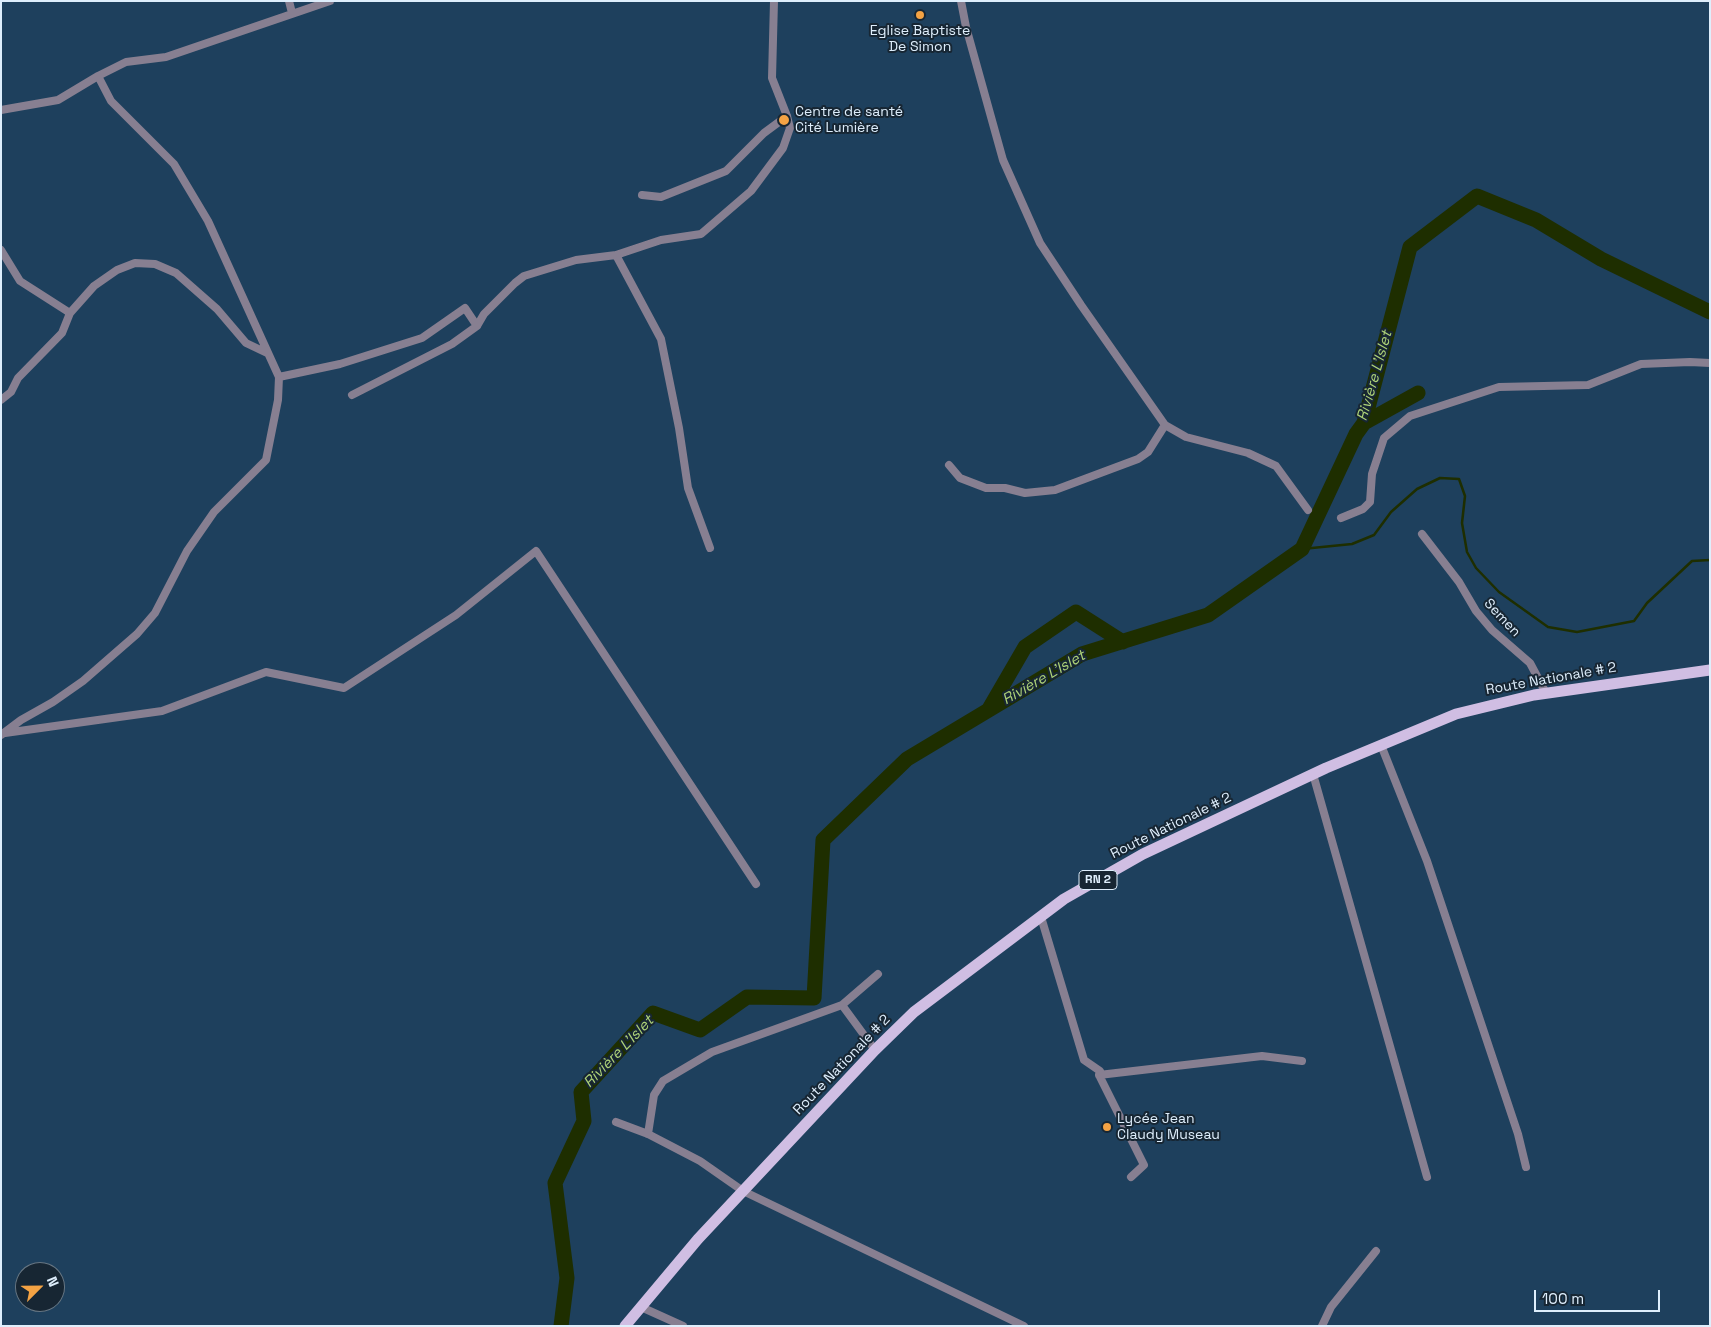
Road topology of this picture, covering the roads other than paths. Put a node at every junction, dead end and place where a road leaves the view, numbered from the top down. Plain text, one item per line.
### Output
1 (289, 1) edge
2 (330, 1) edge
3 (774, 1) edge
4 (961, 1) edge
5 (292, 14) junction
6 (98, 76) junction
7 (1, 110) edge
8 (787, 116) junction
9 (642, 195) dead end
10 (1, 250) edge
11 (616, 255) junction
12 (70, 313) junction
13 (477, 326) junction
14 (267, 353) junction
15 (1710, 363) edge
16 (280, 377) junction
17 (352, 395) dead end
18 (1, 400) edge
19 (1165, 425) junction
20 (949, 465) dead end
21 (1308, 510) dead end
22 (1341, 518) dead end
23 (1422, 534) dead end
24 (710, 548) dead end
25 (1710, 670) edge
26 (1546, 693) junction
27 (2, 734) edge
28 (1381, 745) junction
29 (1312, 774) junction
30 (756, 884) dead end
31 (1041, 917) junction
32 (878, 974) dead end
33 (842, 1004) junction
34 (875, 1050) junction
35 (1302, 1061) dead end
36 (1100, 1075) junction
37 (616, 1122) dead end
38 (648, 1134) junction
39 (1526, 1167) dead end
40 (1131, 1177) dead end
41 (1427, 1177) dead end
42 (743, 1190) junction
43 (1376, 1250) dead end
44 (641, 1308) junction
45 (625, 1326) edge
46 (683, 1326) edge
47 (1024, 1326) edge
48 (1322, 1326) edge

1 - 5 street
2 - 5 street
3 - 8 street
4 - 19 street
5 - 6 street
6 - 7 street
6 - 14 street
8 - 9 street
8 - 11 street
10 - 12 street
11 - 13 street
11 - 24 street
12 - 14 street
12 - 18 street
13 - 16 street
13 - 17 street
14 - 16 street
15 - 22 street
16 - 27 street
19 - 20 street
19 - 21 street
23 - 26 street, Semen
25 - 26 main road, Route Nationale # 2 / RN 2
26 - 28 main road, Route Nationale # 2 / RN 2
27 - 30 street
28 - 29 main road, Route Nationale # 2 / RN 2
28 - 39 street
29 - 31 main road, Route Nationale # 2 / RN 2
29 - 41 street
31 - 34 main road, Route Nationale # 2 / RN 2
31 - 36 street
32 - 33 street
33 - 34 street
33 - 38 street
34 - 42 main road, Route Nationale # 2 / RN 2
35 - 36 street
36 - 40 street
37 - 38 street
38 - 42 street
42 - 44 main road, Route Nationale # 2 / RN 2
42 - 47 street
43 - 48 street
44 - 45 main road, Route Nationale # 2 / RN 2
44 - 46 street

